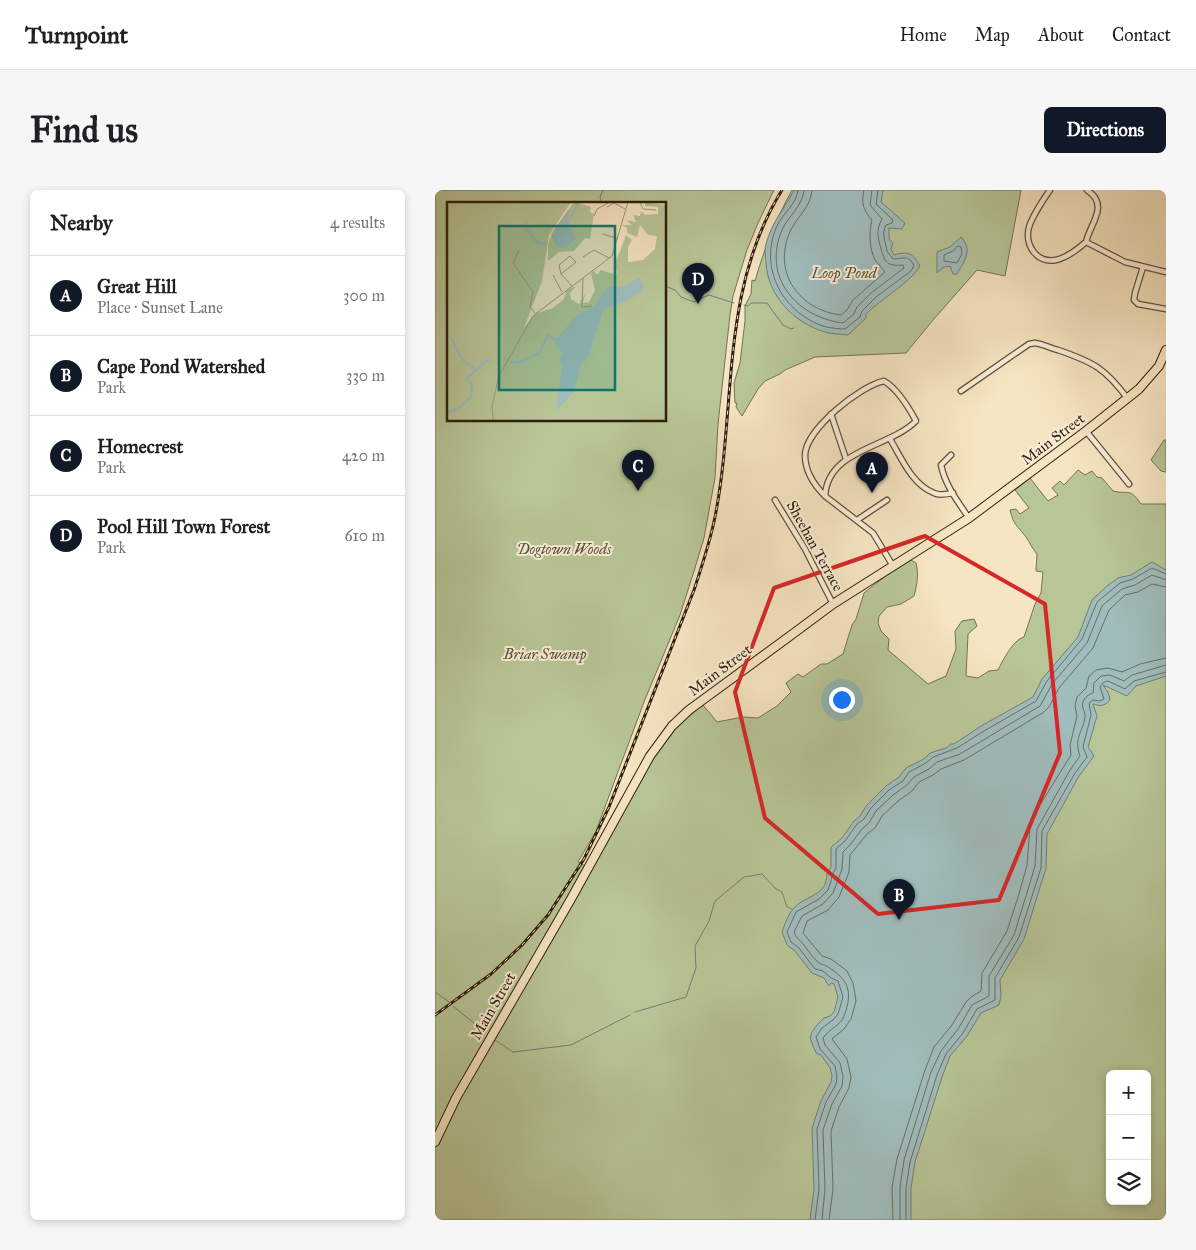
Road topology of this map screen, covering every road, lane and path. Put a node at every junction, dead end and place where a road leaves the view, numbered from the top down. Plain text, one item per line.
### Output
1 (1050, 190) edge
2 (1087, 190) edge
3 (1086, 242) junction
4 (1143, 267) junction
5 (1166, 272) edge
6 (1166, 309) edge
7 (1166, 350) edge
8 (961, 391) dead end
9 (1128, 399) junction
10 (831, 414) junction
11 (1086, 431) junction
12 (890, 439) junction
13 (951, 455) dead end
14 (847, 459) junction
15 (1129, 484) dead end
16 (953, 493) junction
17 (825, 496) junction
18 (775, 500) dead end
19 (887, 500) dead end
20 (969, 518) junction
21 (857, 520) junction
22 (894, 567) junction
23 (833, 604) junction
24 (435, 1142) edge

1 - 3 street
2 - 3 street
3 - 4 street
4 - 5 street
4 - 6 street
7 - 9 main road, Main Street
8 - 9 street
9 - 11 main road, Main Street
10 - 12 street
10 - 14 street
10 - 17 street
11 - 15 street
11 - 20 main road, Main Street
12 - 14 street
12 - 16 street
13 - 16 street
14 - 17 street
16 - 20 street
17 - 21 street
18 - 23 street, Sheehan Terrace
19 - 21 street
20 - 22 main road, Main Street
21 - 22 street
22 - 23 main road, Main Street
23 - 24 main road, Main Street

